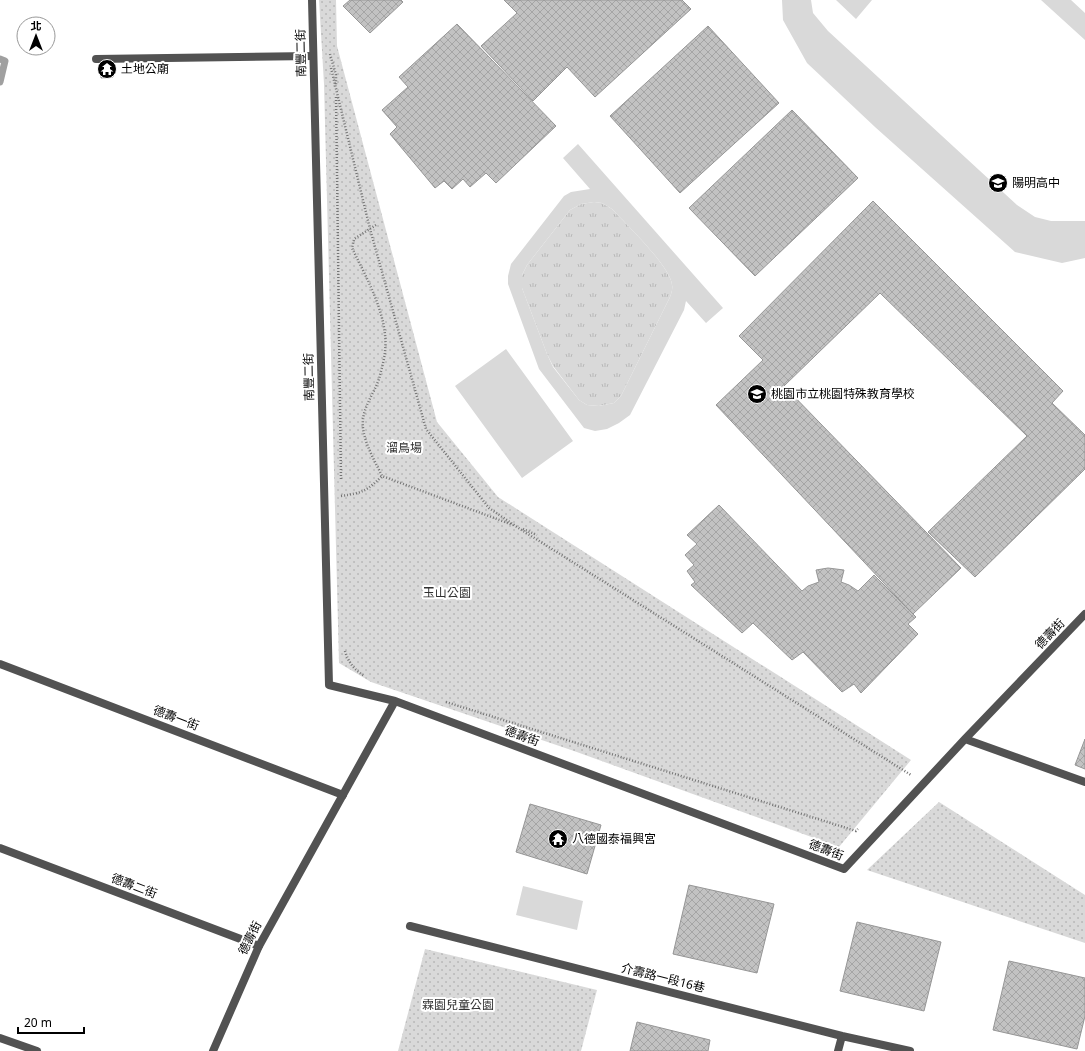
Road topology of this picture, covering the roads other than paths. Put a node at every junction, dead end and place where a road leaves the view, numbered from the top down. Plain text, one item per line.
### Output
1 (312, 0) edge
2 (313, 56) junction
3 (96, 59) dead end
4 (1085, 614) edge
5 (0, 664) edge
6 (395, 701) junction
7 (965, 739) junction
8 (1085, 782) edge
9 (343, 795) junction
10 (0, 848) edge
11 (410, 926) dead end
12 (259, 946) junction
13 (842, 1036) junction
14 (0, 1038) edge
15 (37, 1051) edge
16 (213, 1051) edge
17 (838, 1051) edge
18 (910, 1051) edge

1 - 2 street, 南豐二街
2 - 3 street
2 - 6 street, 南豐二街
4 - 7 street, 德壽街
5 - 9 street, 德壽一街
6 - 7 street, 德壽街
6 - 9 street, 德壽街
7 - 8 street
9 - 12 street, 德壽街
10 - 12 street, 德壽二街
11 - 13 street, 介壽路一段16巷
12 - 16 street, 德壽街
13 - 17 street
13 - 18 street, 介壽路一段16巷
14 - 15 street

